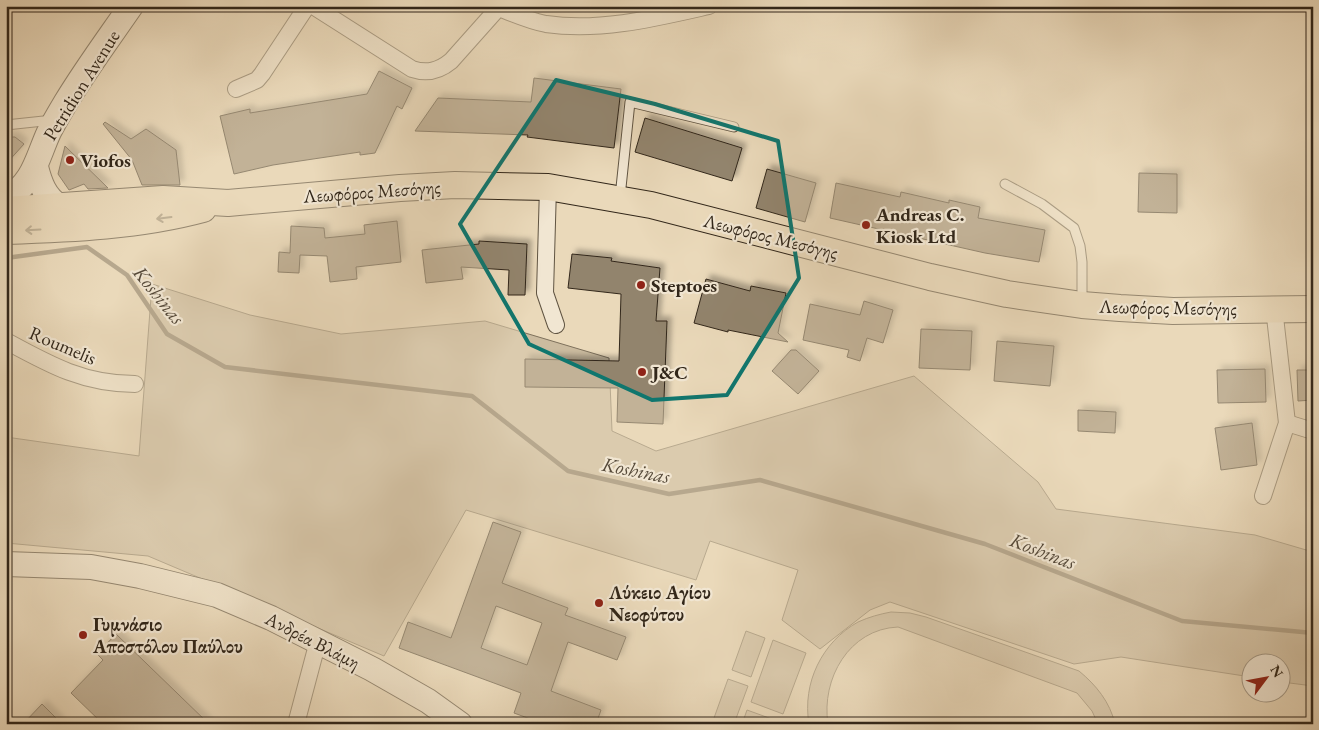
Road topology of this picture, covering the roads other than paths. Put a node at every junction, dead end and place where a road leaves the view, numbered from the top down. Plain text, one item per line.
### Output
1 (131, 6) edge
2 (307, 6) edge
3 (314, 6) edge
4 (709, 6) edge
5 (500, 7) edge
6 (236, 89) dead end
7 (56, 120) junction
8 (6, 125) edge
9 (734, 127) dead end
10 (36, 167) junction
11 (1005, 184) dead end
12 (548, 187) junction
13 (6, 199) edge
14 (620, 200) junction
15 (228, 202) junction
16 (70, 206) junction
17 (6, 210) edge
18 (6, 232) edge
19 (1082, 305) junction
20 (1274, 308) junction
21 (1313, 309) edge
22 (556, 325) dead end
23 (6, 341) edge
24 (135, 384) dead end
25 (1287, 423) junction
26 (1313, 430) edge
27 (1263, 496) dead end
28 (6, 564) edge
29 (318, 641) junction
30 (451, 721) edge
31 (296, 724) edge

1 - 7 street, Petridion Avenue
2 - 6 street
3 - 5 street
4 - 5 street
7 - 8 lane
7 - 10 street, Petridion Avenue
9 - 14 lane
10 - 13 street, Petridion Avenue
10 - 16 street
11 - 19 lane
12 - 14 main road, Λεωφόρος Μεσόγης
12 - 15 main road, Λεωφόρος Μεσόγης
12 - 22 street
14 - 19 main road, Λεωφόρος Μεσόγης
15 - 16 main road, Λεωφόρος Μεσόγης
15 -> 18 main road, Λεωφόρος Μεσόγης
16 - 17 main road, Λεωφόρος Μεσόγης
19 - 20 main road, Λεωφόρος Μεσόγης
20 - 21 main road, Λεωφόρος Μεσόγης
20 - 25 street
23 - 24 street, Roumelis
25 - 26 street
25 - 27 street
28 - 29 street, Ανδρέα Βλάμη
29 - 30 street, Ανδρέα Βλάμη
29 - 31 street

